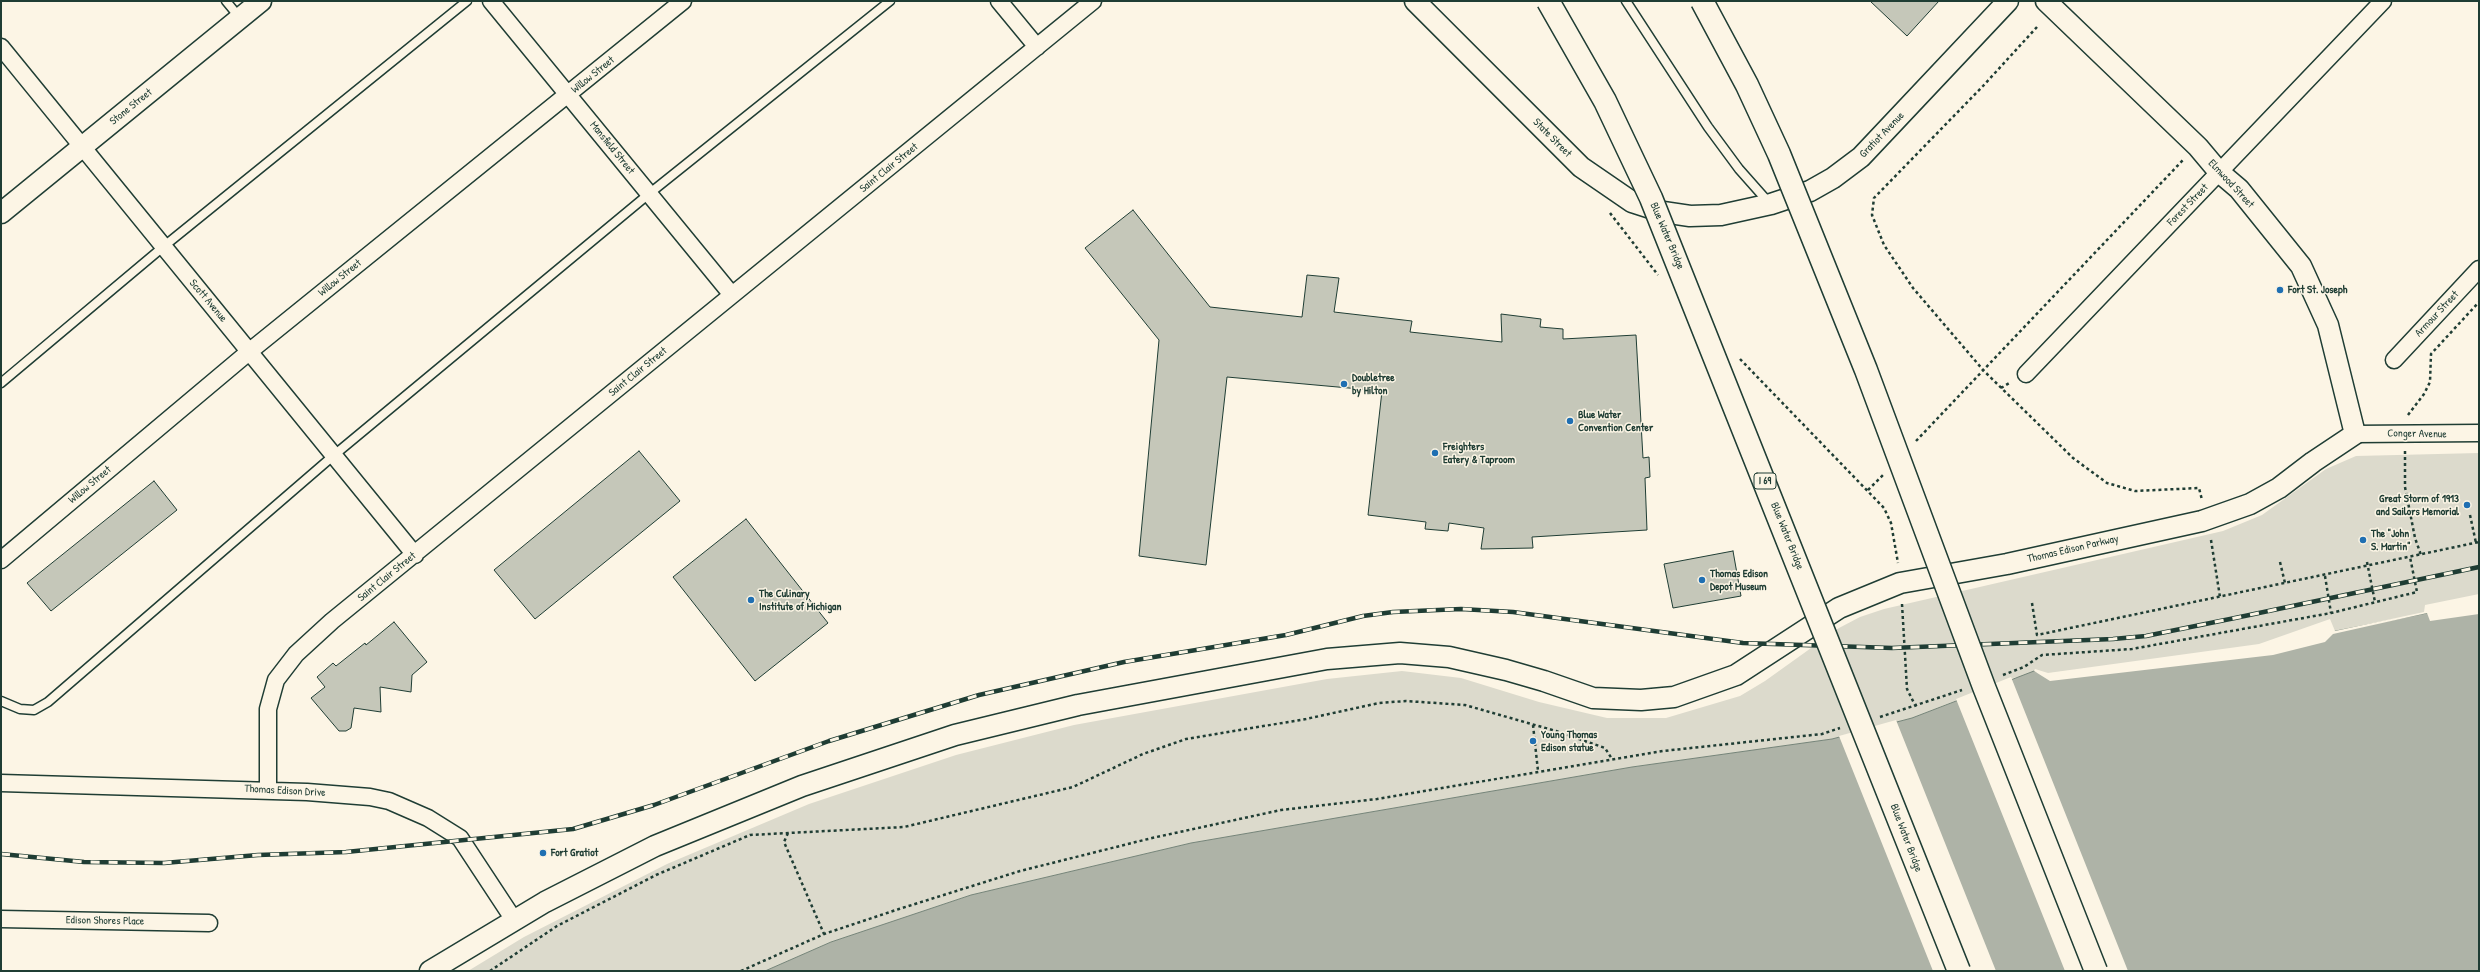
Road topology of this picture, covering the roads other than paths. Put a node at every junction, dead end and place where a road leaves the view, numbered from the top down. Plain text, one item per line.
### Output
1 (226, 1) edge
2 (261, 1) edge
3 (467, 1) edge
4 (491, 1) edge
5 (683, 1) edge
6 (890, 1) edge
7 (999, 1) edge
8 (1093, 1) edge
9 (1416, 1) edge
10 (1548, 1) edge
11 (1626, 1) edge
12 (1702, 1) edge
13 (2008, 1) edge
14 (2046, 1) edge
15 (2382, 1) edge
16 (240, 18) junction
17 (1, 47) edge
18 (1037, 47) junction
19 (569, 95) junction
20 (82, 146) junction
21 (2219, 172) junction
22 (650, 193) junction
23 (1771, 204) junction
24 (1, 213) edge
25 (1721, 216) joint
26 (163, 247) junction
27 (2479, 269) edge
28 (732, 295) junction
29 (250, 351) junction
30 (2394, 360) dead end
31 (2026, 374) dead end
32 (1, 383) edge
33 (2479, 433) edge
34 (2355, 434) junction
35 (333, 456) junction
36 (415, 555) junction
37 (1, 560) edge
38 (1, 701) edge
39 (1, 783) edge
40 (268, 790) junction
41 (1, 919) edge
42 (514, 920) junction
43 (210, 923) dead end
44 (430, 971) edge
45 (1959, 971) edge
46 (2096, 971) edge

1 - 16 lane
2 - 16 street, Stone Street
3 - 26 lane
4 - 19 street, Mansfield Street
5 - 19 street, Willow Street
6 - 22 lane
7 - 18 street
8 - 18 street, Saint Clair Street
9 - 25 street, State Street
10 - 45 highway, Blue Water Bridge / I 69, bridge
11 - 23 lane
12 - 46 highway, bridge
13 - 23 street, Gratiot Avenue
14 - 21 street, Elmwood Street
15 - 21 street, Forest Street
16 - 20 street, Stone Street
17 - 20 street, Scott Avenue
18 - 28 street, Saint Clair Street
19 - 22 street, Mansfield Street
19 - 29 street, Willow Street
20 - 24 street, Stone Street
20 - 26 street, Scott Avenue
21 - 31 street, Forest Street
21 - 34 street, Elmwood Street
22 - 28 street, Mansfield Street
22 - 35 lane
23 - 25 street, Gratiot Avenue
26 - 29 street, Scott Avenue
26 - 32 lane
27 - 30 street, Armour Street
28 - 36 street, Saint Clair Street
29 - 35 street, Scott Avenue
29 - 37 street, Willow Street
33 - 34 street, Conger Avenue
34 - 42 street, Thomas Edison Parkway
35 - 36 street, Scott Avenue
35 - 38 lane
36 - 40 street, Saint Clair Street
39 - 40 street, Thomas Edison Drive
40 - 42 street, Thomas Edison Drive
41 - 43 street, Edison Shores Place
42 - 44 street, Thomas Edison Parkway

